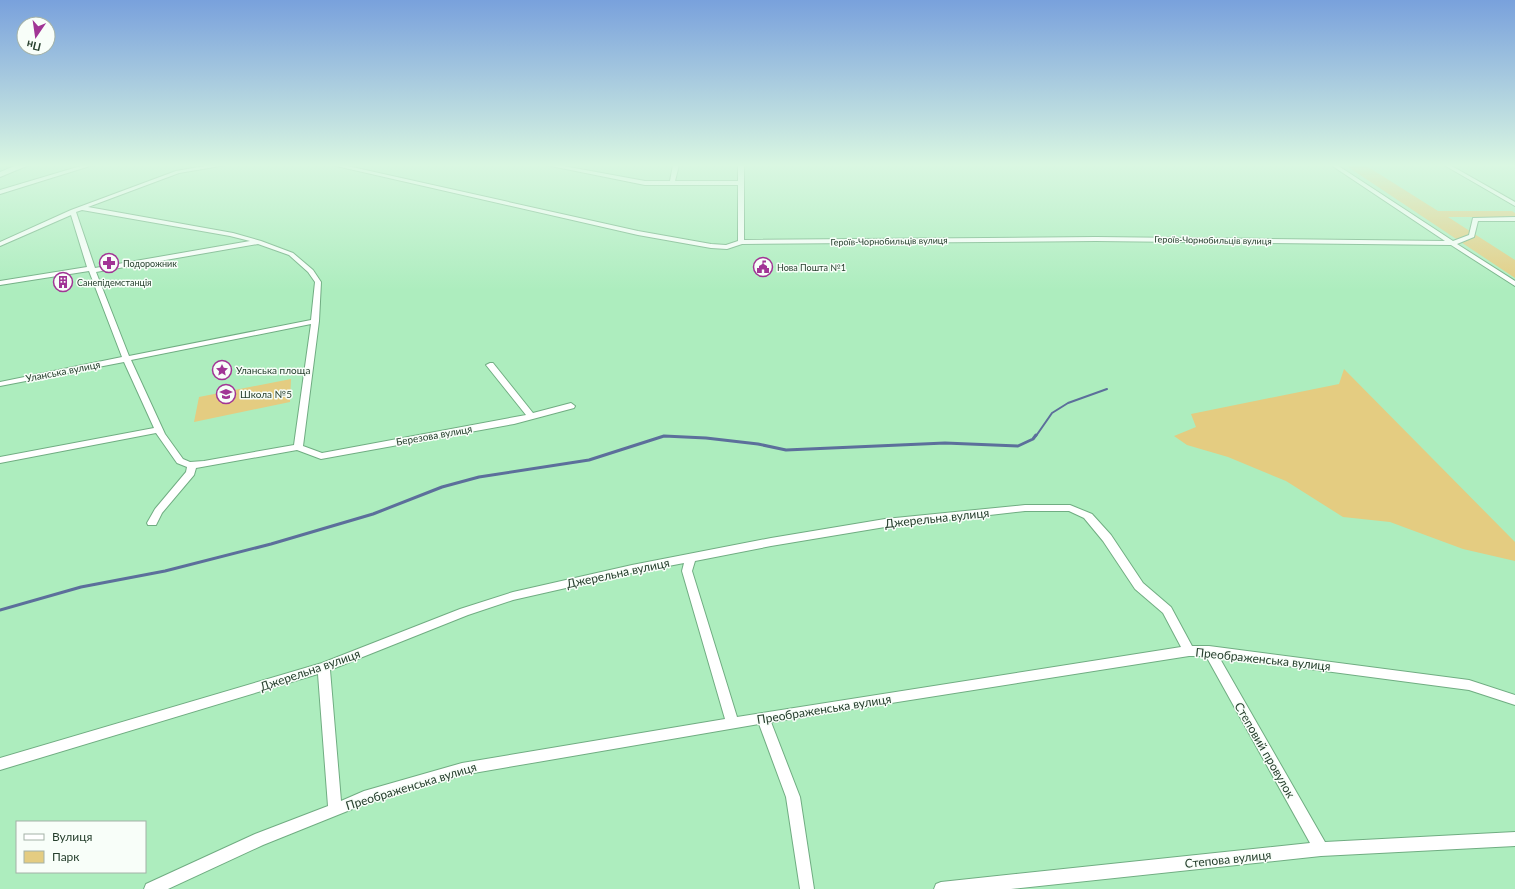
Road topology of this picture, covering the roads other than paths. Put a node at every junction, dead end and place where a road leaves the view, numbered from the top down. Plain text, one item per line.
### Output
1 (85, 206) edge
2 (523, 206) edge
3 (740, 206) edge
4 (1397, 206) edge
5 (81, 208) junction
6 (73, 211) junction
7 (1515, 219) edge
8 (258, 242) junction
9 (741, 242) junction
10 (1453, 243) junction
11 (0, 244) edge
12 (92, 270) junction
13 (0, 283) edge
14 (1515, 284) edge
15 (315, 320) junction
16 (126, 358) junction
17 (490, 365) dead end
18 (0, 384) edge
19 (571, 406) dead end
20 (532, 417) junction
21 (159, 430) junction
22 (298, 447) junction
23 (0, 460) edge
24 (192, 465) junction
25 (152, 523) dead end
26 (690, 559) junction
27 (1189, 651) junction
28 (1208, 651) junction
29 (324, 667) junction
30 (1515, 700) edge
31 (764, 718) junction
32 (733, 724) junction
33 (0, 764) edge
34 (335, 810) junction
35 (1515, 839) edge
36 (1321, 849) junction
37 (151, 889) edge
38 (807, 889) edge
39 (941, 889) edge

1 - 5 street
2 - 9 street, Героїв-Чорнобильців вулиця
3 - 9 street
4 - 10 street
5 - 6 street
5 - 8 street
6 - 11 street
6 - 12 street
7 - 10 street
8 - 12 street
8 - 15 street
9 - 10 street, Героїв-Чорнобильців вулиця
10 - 14 street
12 - 13 street
12 - 16 street
15 - 16 street
15 - 22 street
16 - 18 street, Уланська вулиця
16 - 21 street
17 - 20 street
19 - 20 street, Березова вулиця
20 - 22 street, Березова вулиця
21 - 23 street
21 - 24 street
22 - 24 street
24 - 25 street
26 - 27 street, Джерельна вулиця
26 - 29 street, Джерельна вулиця
26 - 32 street
27 - 28 street, Преображенська вулиця
27 - 31 street, Преображенська вулиця
28 - 30 street, Преображенська вулиця
28 - 36 street, Степовий провулок
29 - 33 street, Джерельна вулиця
29 - 34 street
31 - 32 street, Преображенська вулиця
31 - 38 street
32 - 34 street, Преображенська вулиця
34 - 37 street, Преображенська вулиця
35 - 36 street, Степова вулиця
36 - 39 street, Степова вулиця

